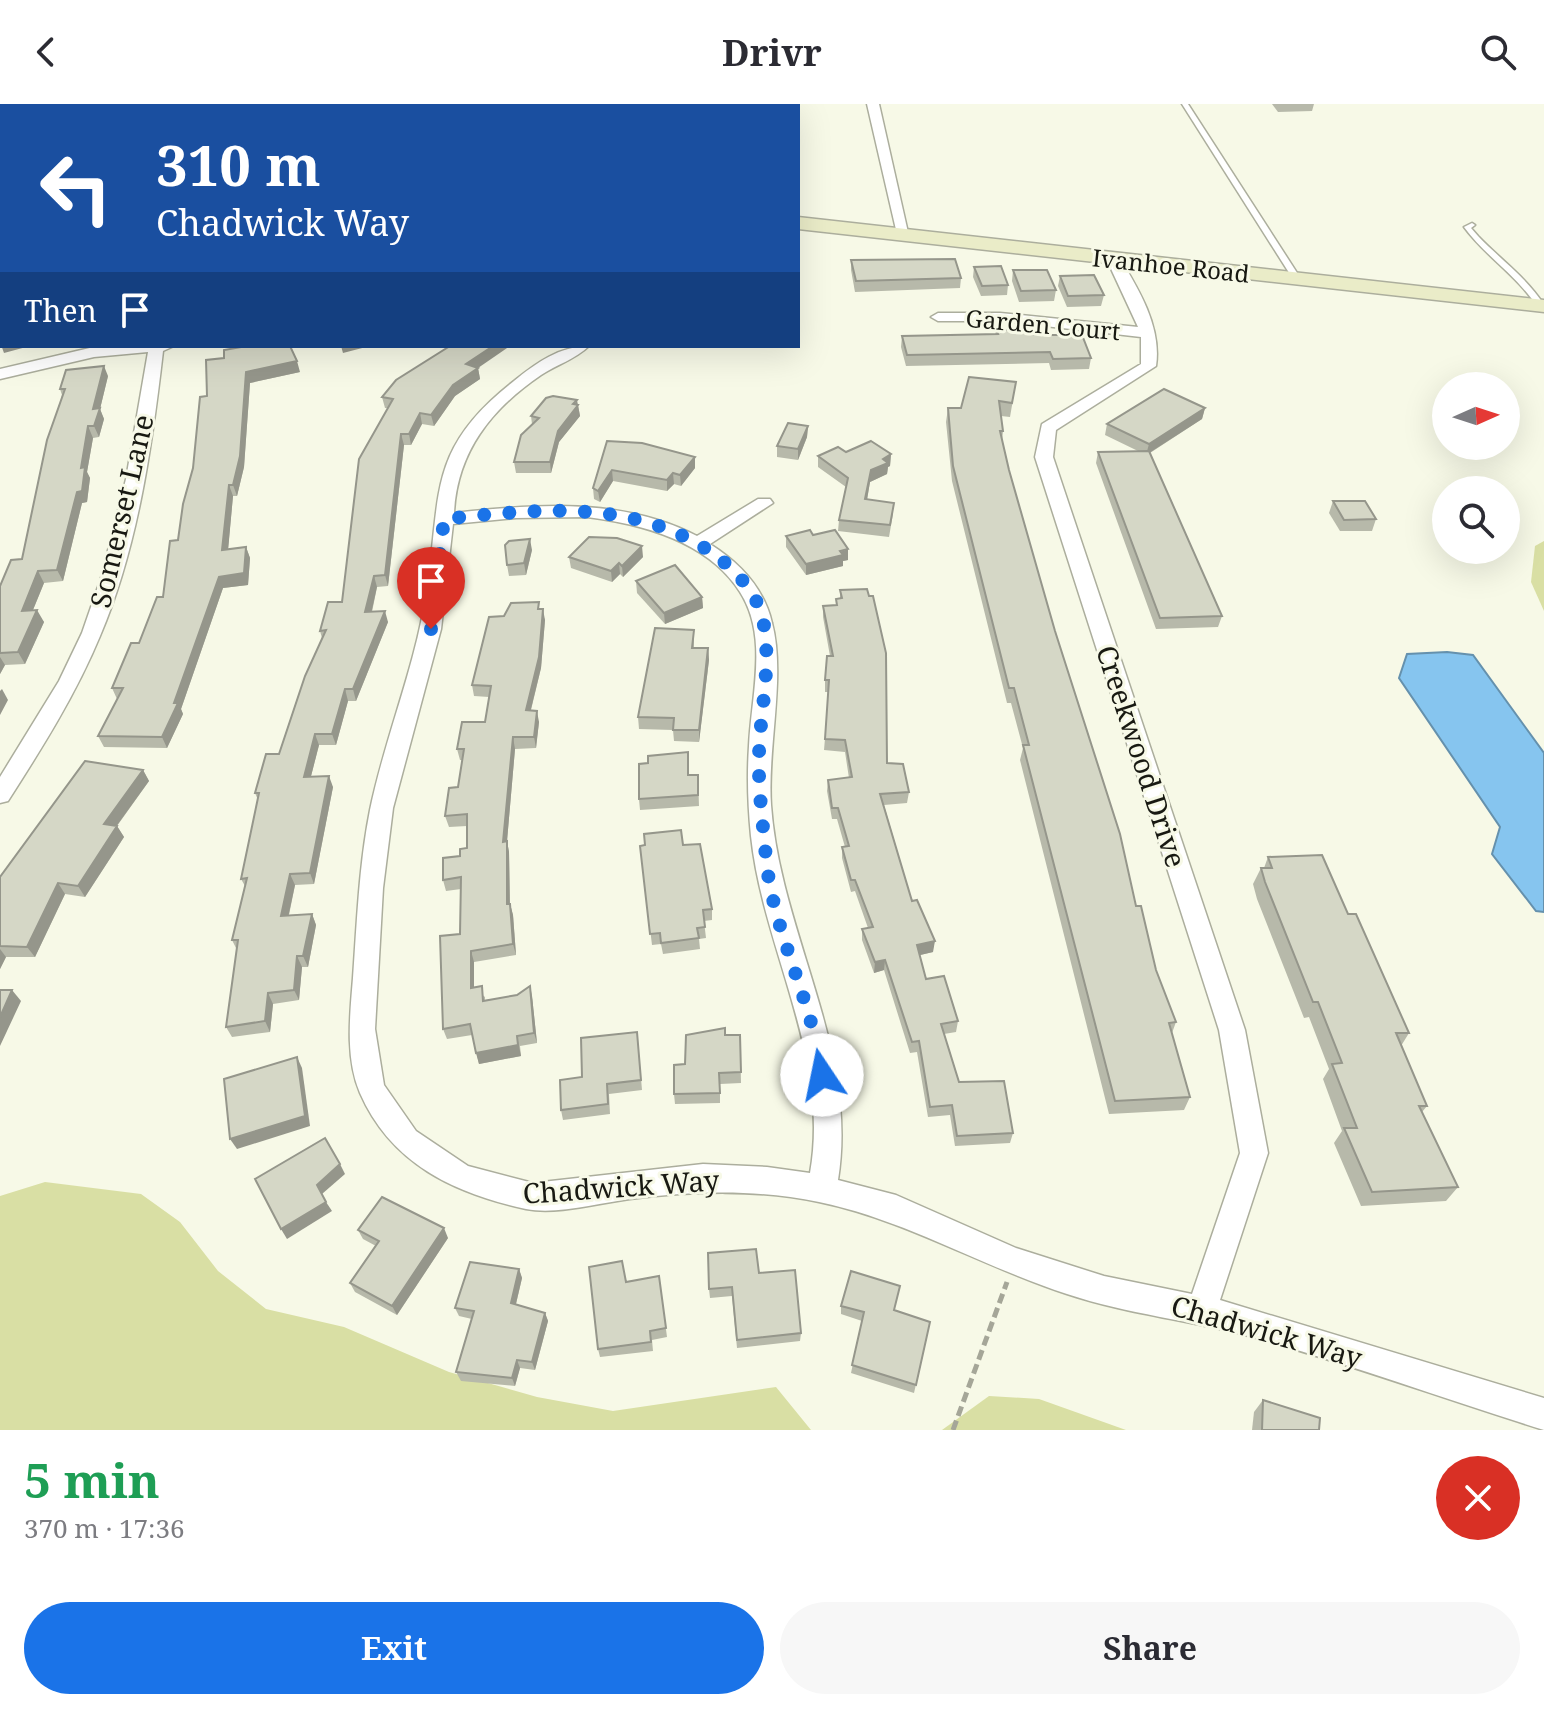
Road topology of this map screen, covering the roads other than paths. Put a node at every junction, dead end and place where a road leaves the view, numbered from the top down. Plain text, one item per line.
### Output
1 (873, 104) edge
2 (1185, 104) edge
3 (800, 223) edge
4 (1472, 225) dead end
5 (904, 234) junction
6 (1113, 258) junction
7 (1297, 279) junction
8 (1543, 306) edge
9 (938, 317) dead end
10 (1148, 333) junction
11 (144, 348) edge
12 (156, 348) edge
13 (578, 348) edge
14 (0, 374) edge
15 (764, 503) dead end
16 (444, 519) junction
17 (699, 543) junction
18 (0, 795) edge
19 (822, 1189) junction
20 (1202, 1309) junction
21 (1544, 1414) edge

1 - 5 street
2 - 7 lane
3 - 5 main road, Ivanhoe Road
4 - 8 lane
5 - 6 main road, Ivanhoe Road
6 - 7 main road, Ivanhoe Road
6 - 10 street
7 - 8 main road, Ivanhoe Road
9 - 10 street, Garden Court
10 - 20 street, Creekwood Drive
11 - 14 street
12 - 18 street, Somerset Lane
13 - 16 street, Chadwick Way
15 - 17 street
16 - 17 street
16 - 19 street, Chadwick Way
17 - 19 street
19 - 20 street, Chadwick Way
20 - 21 street, Chadwick Way

